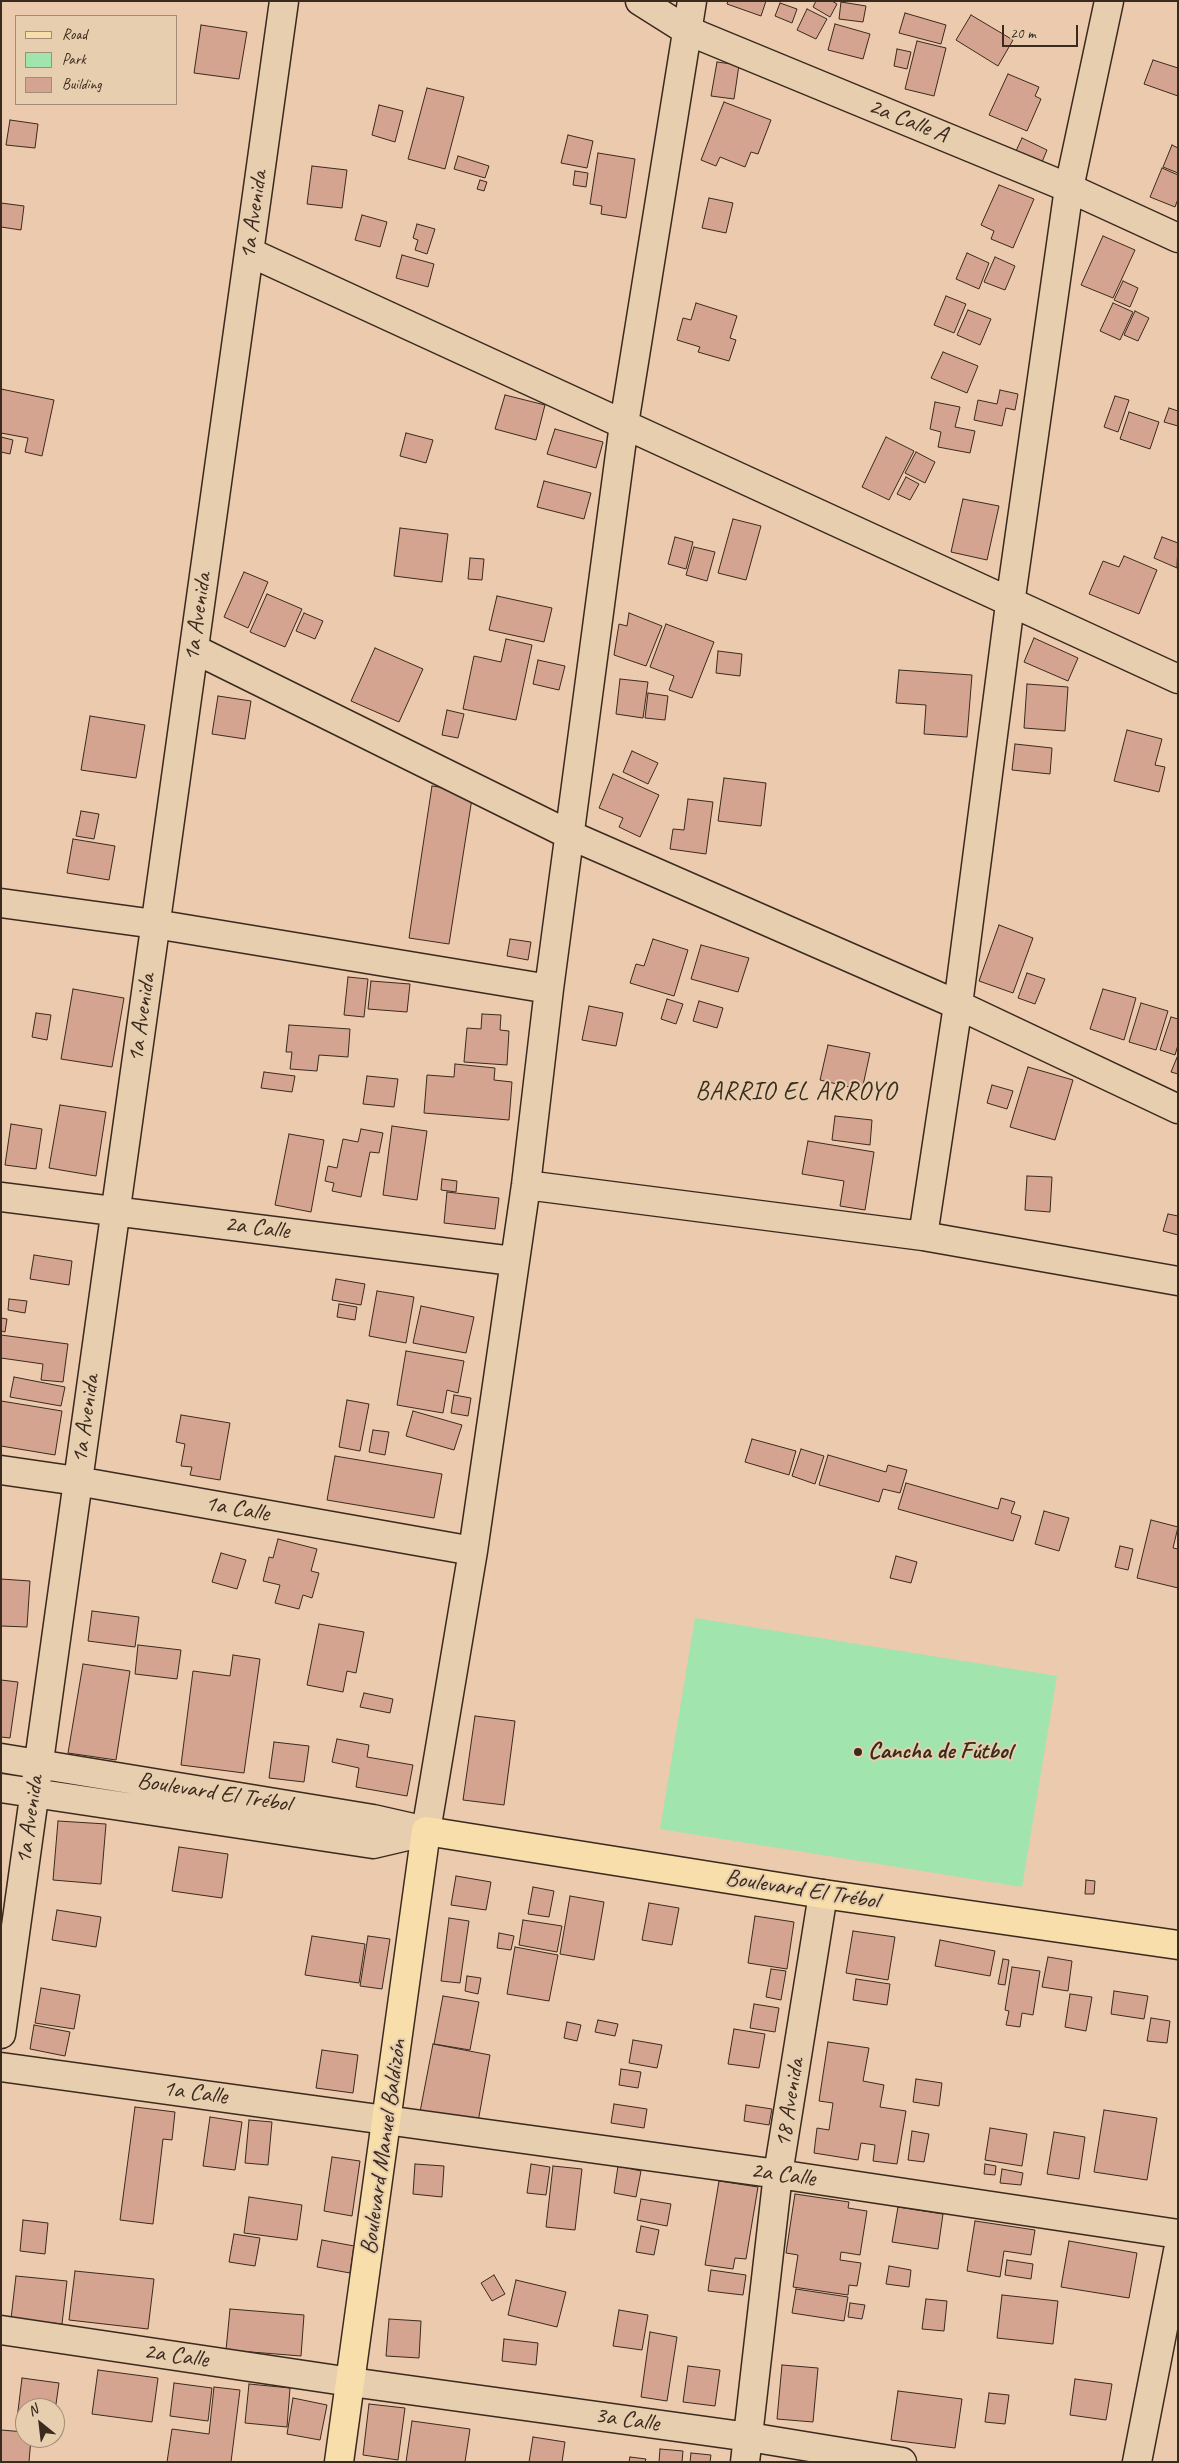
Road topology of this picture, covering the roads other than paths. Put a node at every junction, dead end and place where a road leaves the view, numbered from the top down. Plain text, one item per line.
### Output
1 (284, 1) edge
2 (640, 1) edge
3 (692, 1) edge
4 (1108, 1) edge
5 (686, 30) junction
6 (1069, 188) junction
7 (1178, 238) edge
8 (249, 252) junction
9 (624, 424) junction
10 (1010, 604) junction
11 (194, 649) junction
12 (1178, 679) edge
13 (570, 834) junction
14 (1, 903) edge
15 (155, 924) junction
16 (549, 989) junction
17 (958, 1005) junction
18 (1178, 1109) edge
19 (526, 1184) junction
20 (1, 1197) edge
21 (116, 1210) junction
22 (923, 1236) junction
23 (513, 1261) junction
24 (1178, 1282) edge
25 (1, 1470) edge
26 (78, 1481) junction
27 (473, 1551) junction
28 (1, 1758) edge
29 (38, 1763) junction
30 (1, 1788) edge
31 (34, 1793) junction
32 (426, 1831) junction
33 (823, 1894) junction
34 (1178, 1945) edge
35 (1, 2034) edge
36 (1, 2067) edge
37 (388, 2119) junction
38 (778, 2174) junction
39 (1178, 2234) edge
40 (1178, 2251) edge
41 (1, 2330) edge
42 (351, 2382) junction
43 (747, 2450) edge
44 (340, 2462) edge
45 (902, 2462) edge
46 (1137, 2462) edge

1 - 8 street, 1a Avenida
2 - 5 street, 2a Calle A
3 - 5 street
4 - 6 street
5 - 6 street, 2a Calle A
5 - 9 street
6 - 7 street, 2a Calle A
6 - 10 street
8 - 9 street
8 - 11 street, 1a Avenida
9 - 10 street
9 - 13 street
10 - 12 street
10 - 17 street
11 - 13 street
11 - 15 street, 1a Avenida
13 - 16 street
13 - 17 street
14 - 15 street
15 - 16 street
15 - 21 street, 1a Avenida
16 - 19 street
17 - 18 street
17 - 22 street
19 - 22 street
19 - 23 street
20 - 21 street, 2a Calle
21 - 23 street, 2a Calle
21 - 26 street, 1a Avenida
22 - 24 street
23 - 27 street
25 - 26 street, 1a Calle
26 - 27 street, 1a Calle
26 - 29 street, 1a Avenida
27 - 32 street
28 - 29 street, Boulevard El Trébol
29 - 31 street, 1a Avenida
29 - 32 street, Boulevard El Trébol
30 - 31 street, Boulevard El Trébol
31 - 32 street, Boulevard El Trébol
31 - 35 street, 1a Avenida
32 - 33 main road, Boulevard El Trébol
32 - 37 main road, Boulevard Manuel Baldizón
33 - 34 main road, Boulevard El Trébol
33 - 38 street, 18 Avenida
36 - 37 street, 1a Calle
37 - 38 street, 2a Calle
37 - 42 main road, Boulevard Manuel Baldizón
38 - 39 street, 2a Calle
38 - 43 street, 18 Avenida
40 - 46 street
41 - 42 street, 2a Calle
42 - 43 street, 3a Calle
42 - 44 main road, Boulevard Manuel Baldizón
43 - 45 street, 3a Calle

